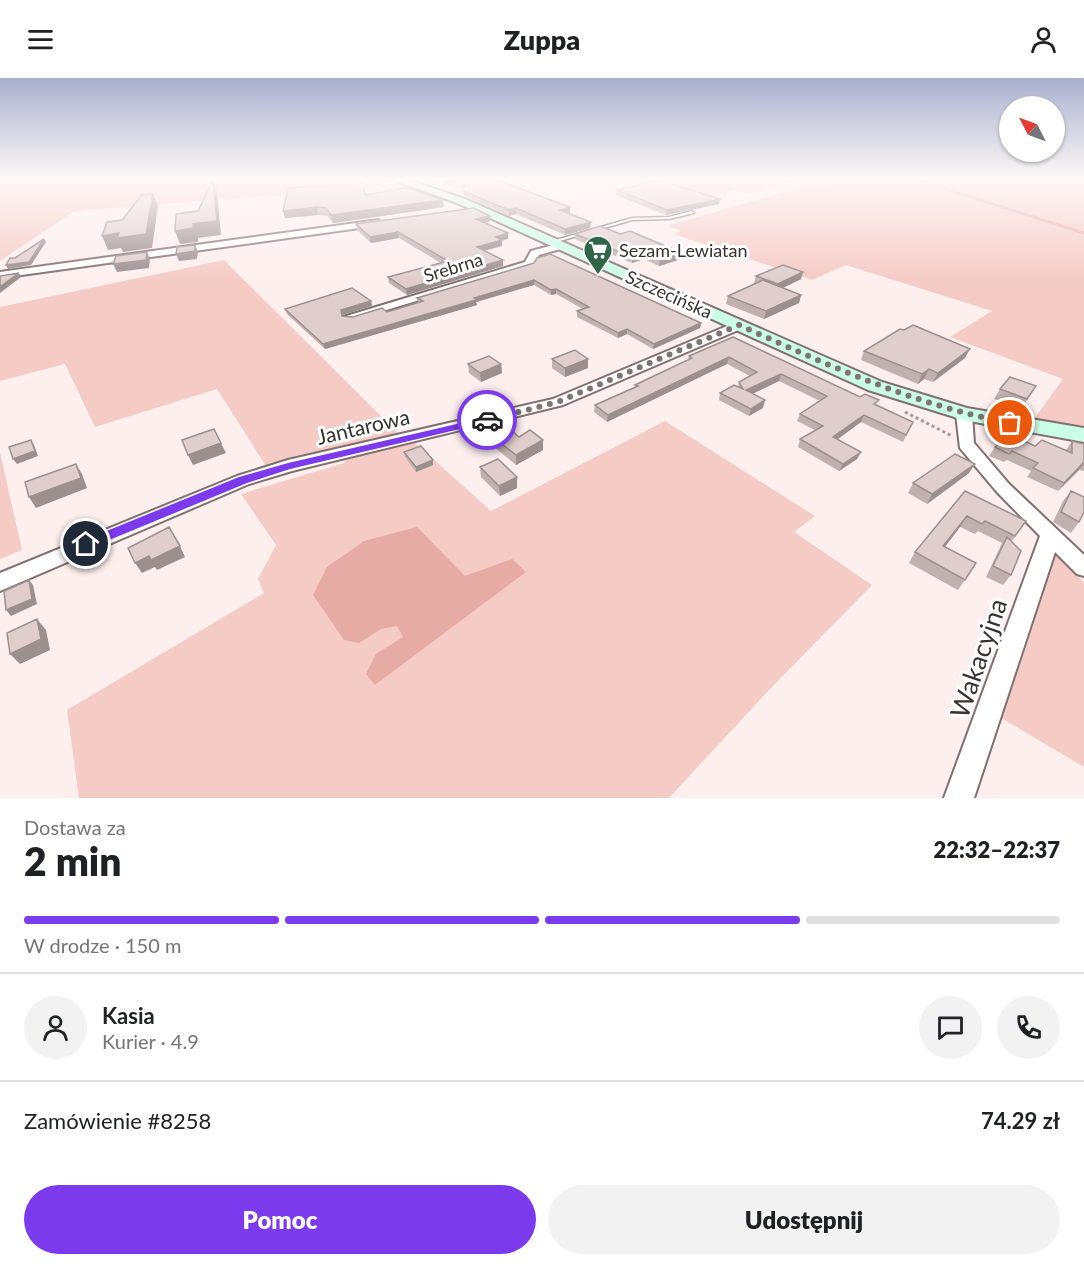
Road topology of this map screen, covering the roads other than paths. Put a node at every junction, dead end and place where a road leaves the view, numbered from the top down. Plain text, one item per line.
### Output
1 (487, 213) edge
2 (690, 213) edge
3 (385, 222) edge
4 (556, 244) junction
5 (0, 274) edge
6 (349, 317) edge
7 (739, 325) junction
8 (964, 414) junction
9 (1084, 435) edge
10 (1050, 536) junction
11 (1084, 568) edge
12 (0, 582) edge
13 (959, 798) edge

1 - 4 street, Szczecińska
2 - 4 lane
3 - 5 street
4 - 6 street, Srebrna
4 - 7 street, Szczecińska
7 - 8 street, Szczecińska
7 - 12 street, Jantarowa
8 - 9 street, Szczecińska
8 - 10 street
10 - 11 street
10 - 13 street, Wakacyjna

